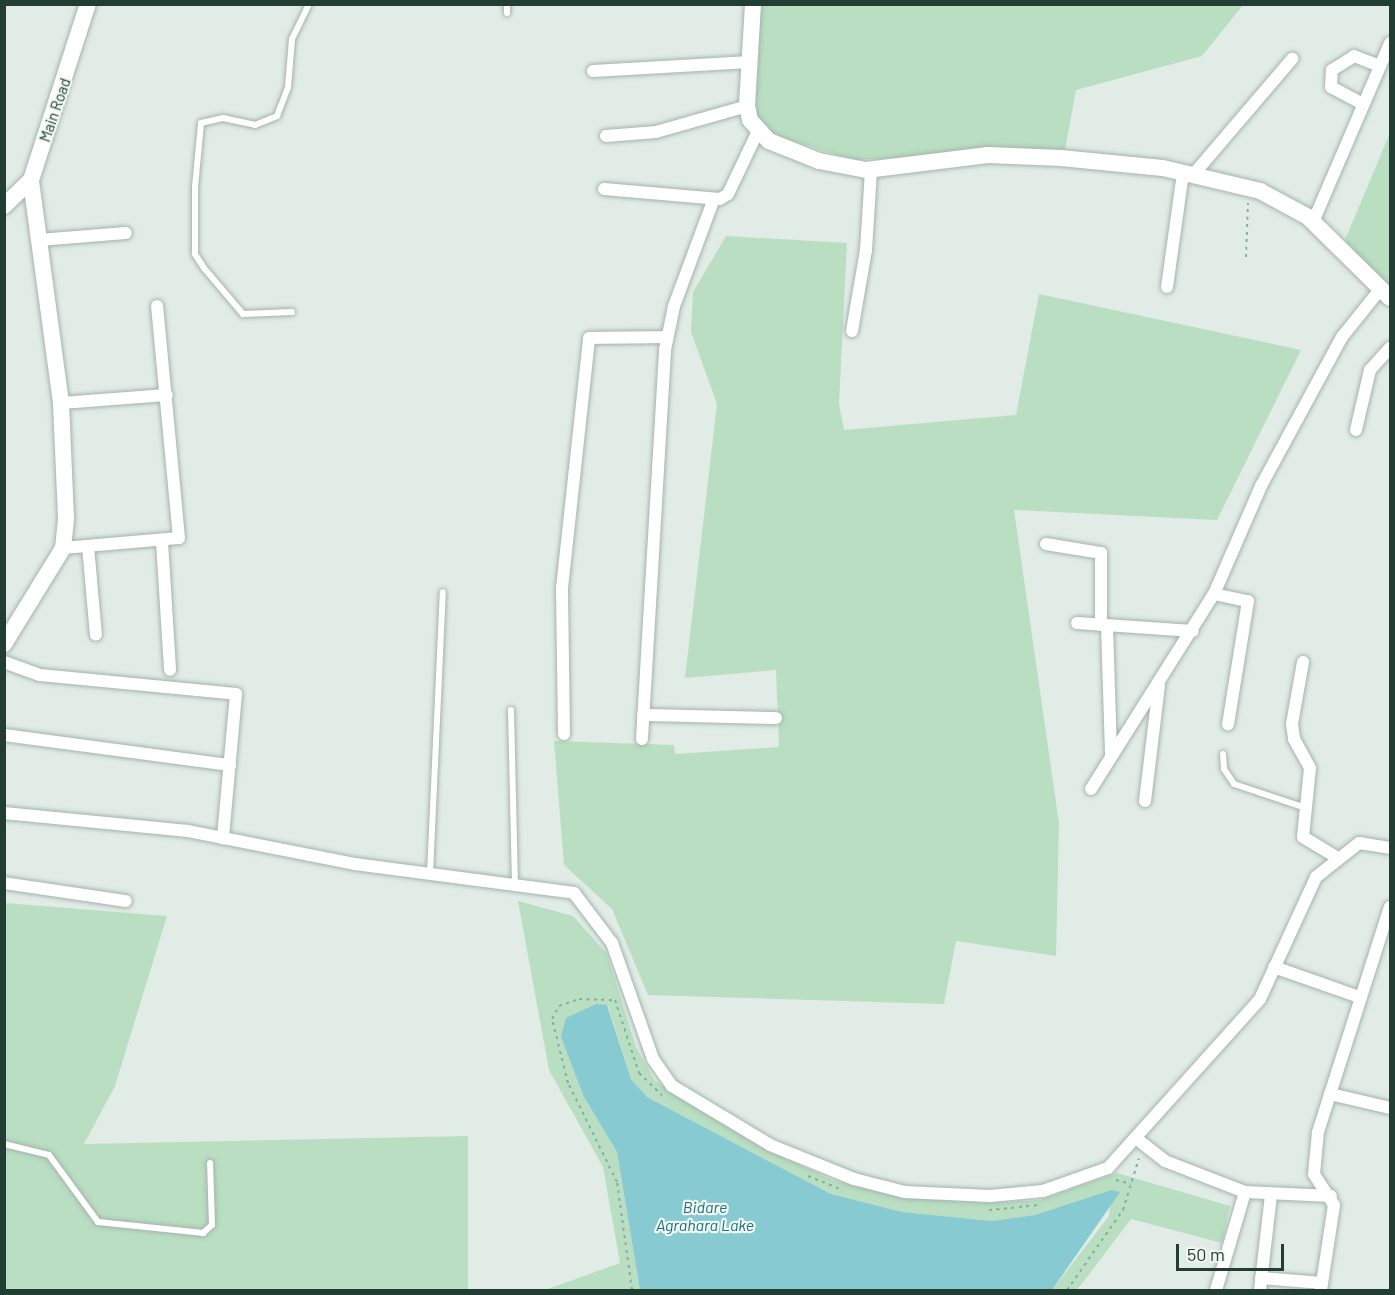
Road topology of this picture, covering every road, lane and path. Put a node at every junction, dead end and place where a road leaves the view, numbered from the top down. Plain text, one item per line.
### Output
1 (88, 4) edge
2 (309, 4) edge
3 (507, 4) edge
4 (753, 4) edge
5 (507, 13) dead end
6 (1390, 43) edge
7 (1292, 60) dead end
8 (750, 62) junction
9 (1380, 66) junction
10 (593, 71) dead end
11 (1363, 104) junction
12 (747, 106) junction
13 (758, 131) junction
14 (606, 136) dead end
15 (870, 170) junction
16 (1188, 174) junction
17 (31, 180) junction
18 (604, 189) dead end
19 (1250, 189) junction
20 (713, 201) junction
21 (4, 206) edge
22 (1313, 222) junction
23 (126, 233) dead end
24 (39, 240) junction
25 (1246, 257) dead end
26 (1167, 287) dead end
27 (1386, 293) edge
28 (157, 306) dead end
29 (292, 312) dead end
30 (852, 331) dead end
31 (667, 337) junction
32 (1390, 348) edge
33 (166, 395) junction
34 (61, 403) junction
35 (1356, 430) dead end
36 (162, 542) junction
37 (1046, 544) dead end
38 (88, 546) junction
39 (63, 548) junction
40 (443, 592) dead end
41 (1214, 594) junction
42 (1077, 623) dead end
43 (1104, 626) junction
44 (1193, 631) junction
45 (96, 635) dead end
46 (4, 644) edge
47 (4, 662) edge
48 (1303, 662) dead end
49 (170, 670) dead end
50 (1160, 680) junction
51 (511, 710) dead end
52 (643, 715) junction
53 (776, 718) dead end
54 (1228, 724) dead end
55 (564, 734) dead end
56 (4, 735) edge
57 (642, 739) dead end
58 (1223, 753) dead end
59 (1111, 757) junction
60 (230, 765) junction
61 (1091, 789) dead end
62 (1144, 801) dead end
63 (1303, 807) junction
64 (4, 813) edge
65 (223, 838) junction
66 (1390, 848) edge
67 (1336, 857) junction
68 (430, 874) junction
69 (4, 883) edge
70 (515, 885) junction
71 (126, 901) dead end
72 (1390, 907) edge
73 (1388, 922) edge
74 (1274, 968) junction
75 (1359, 997) junction
76 (1330, 1094) junction
77 (1390, 1108) edge
78 (1140, 1141) junction
79 (4, 1144) edge
80 (210, 1163) dead end
81 (1245, 1192) junction
82 (1271, 1196) junction
83 (1331, 1196) junction
84 (1261, 1284) edge
85 (1322, 1287) edge
86 (1066, 1290) edge
87 (1216, 1290) edge

1 - 17 street, Main Road
2 - 29 lane
3 - 5 lane
4 - 8 street
6 - 9 street
7 - 16 street
8 - 10 street
8 - 12 street
9 - 11 street
9 - 11 street
11 - 22 street
12 - 13 street
12 - 14 street
13 - 15 street
13 - 20 street
15 - 16 street
15 - 30 street
16 - 19 street
16 - 26 street
17 - 21 street, Main Road
17 - 24 street
18 - 20 street
19 - 22 street
19 - 25 path
20 - 31 street
22 - 27 street
23 - 24 street
24 - 34 street
27 - 41 street
28 - 33 street
31 - 52 street
31 - 55 street
32 - 35 street
33 - 34 street
33 - 36 street
34 - 39 street
36 - 38 street
36 - 49 street
37 - 43 street
38 - 39 street
38 - 45 street
39 - 46 street
40 - 68 lane
41 - 44 street
41 - 54 street
42 - 43 street
43 - 44 street
43 - 59 street
44 - 50 street
47 - 60 street
48 - 63 street
50 - 59 street
50 - 62 street
51 - 70 lane
52 - 53 street
52 - 57 street
56 - 60 street
58 - 63 lane
59 - 61 street
60 - 65 street
63 - 67 street
64 - 65 street
65 - 68 street
66 - 67 street
67 - 74 street
68 - 70 street
69 - 71 street
70 - 78 street
72 - 73 street
73 - 75 street
74 - 75 street
74 - 78 street
75 - 76 street
76 - 77 street
76 - 83 street
78 - 81 street
78 - 86 path
79 - 80 lane
81 - 82 street
81 - 87 street
82 - 83 street
82 - 84 street
83 - 85 street
84 - 85 street

